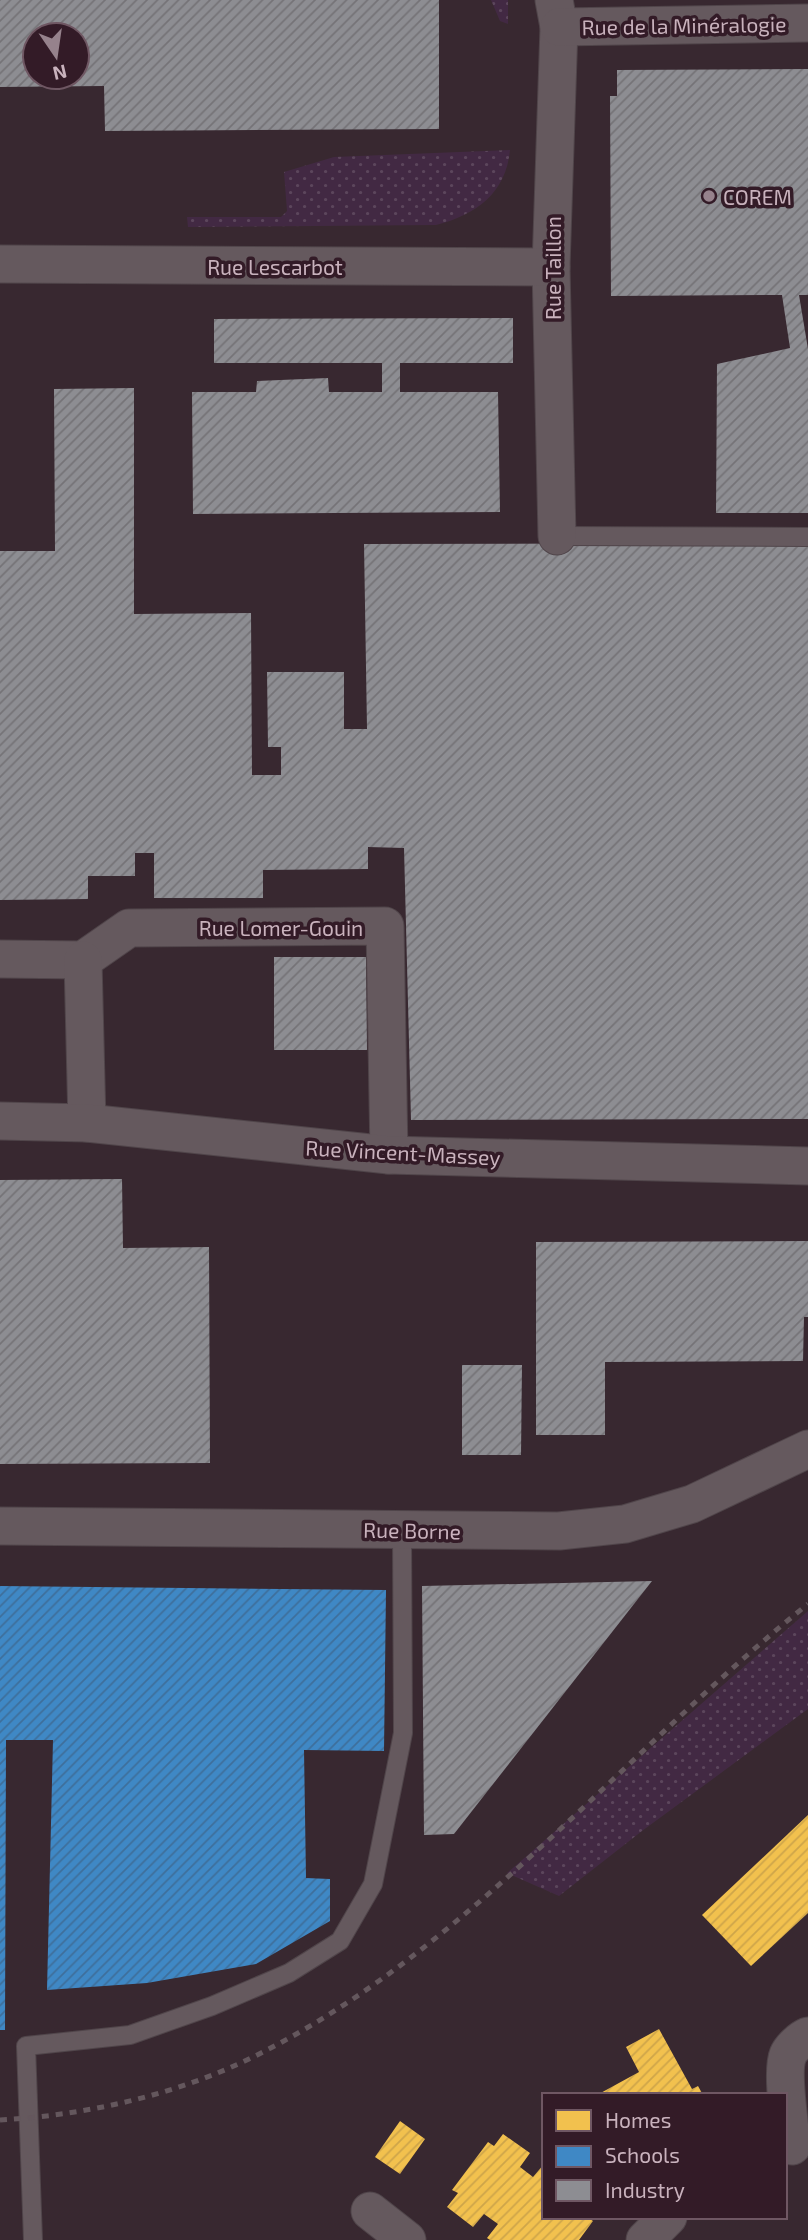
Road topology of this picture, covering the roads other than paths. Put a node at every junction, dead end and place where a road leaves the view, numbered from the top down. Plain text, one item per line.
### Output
1 (556, 13) edge
2 (808, 23) edge
3 (0, 264) edge
4 (551, 267) junction
5 (557, 536) joint
6 (808, 537) edge
7 (0, 959) edge
8 (83, 960) junction
9 (0, 1121) edge
10 (87, 1123) junction
11 (389, 1155) junction
12 (808, 1166) edge
13 (808, 1449) edge
14 (0, 1526) edge
15 (402, 1530) junction
16 (808, 2036) edge
17 (795, 2145) edge
18 (370, 2211) dead end
19 (666, 2219) edge
20 (33, 2240) edge
21 (407, 2240) edge
22 (645, 2240) edge

1 - 2 street, Rue de la Minéralogie
1 - 4 street, Rue Taillon
3 - 4 street, Rue Lescarbot
4 - 5 street, Rue Taillon
5 - 6 lane
7 - 8 street
8 - 10 street
8 - 11 street, Rue Lomer-Gouin
9 - 10 street, Rue Vincent-Massey
10 - 11 street, Rue Vincent-Massey
11 - 12 street, Rue Vincent-Massey
13 - 15 street, Rue Borne
14 - 15 street, Rue Borne
15 - 20 lane
16 - 17 street
18 - 21 street
19 - 22 street

